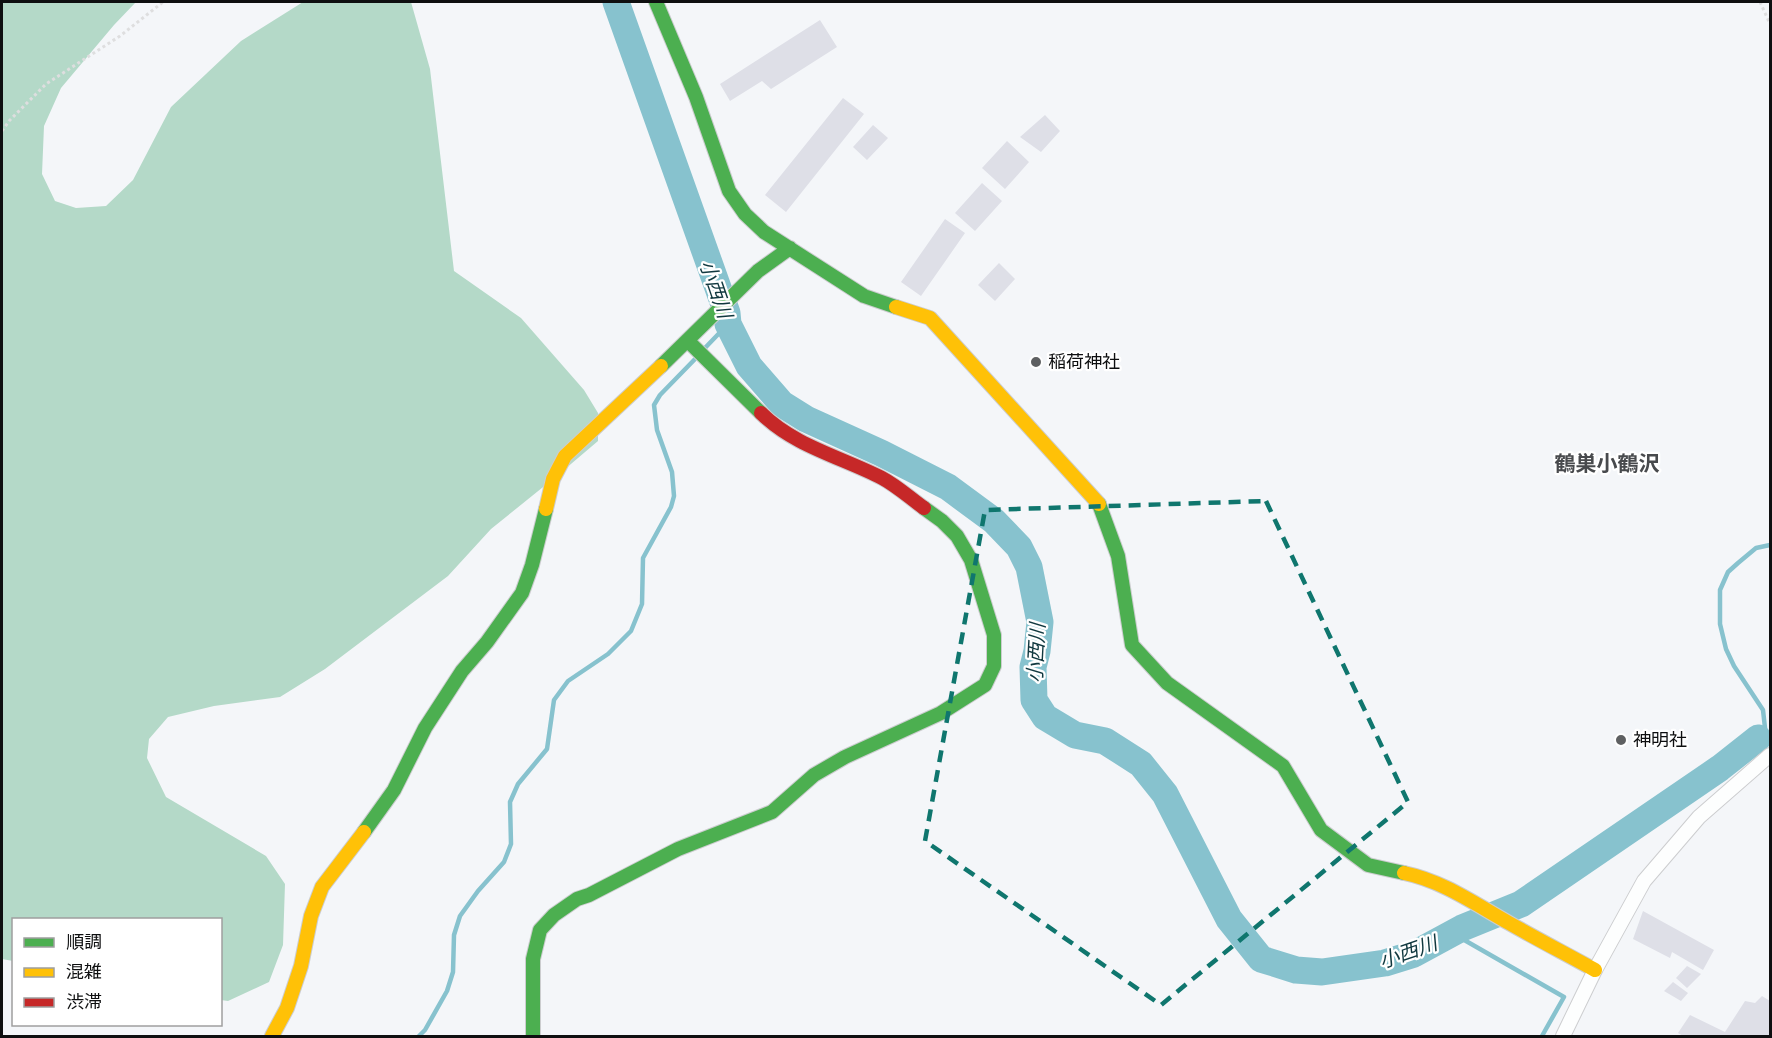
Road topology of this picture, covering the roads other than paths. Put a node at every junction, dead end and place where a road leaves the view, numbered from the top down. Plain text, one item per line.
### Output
1 (656, 2) edge
2 (790, 248) junction
3 (688, 341) junction
4 (1770, 755) edge
5 (1595, 970) junction
6 (272, 1036) edge
7 (533, 1036) edge
8 (1563, 1036) edge

1 - 2 street
2 - 3 street
2 - 5 street
3 - 6 street
3 - 7 street
4 - 5 street
5 - 8 street

